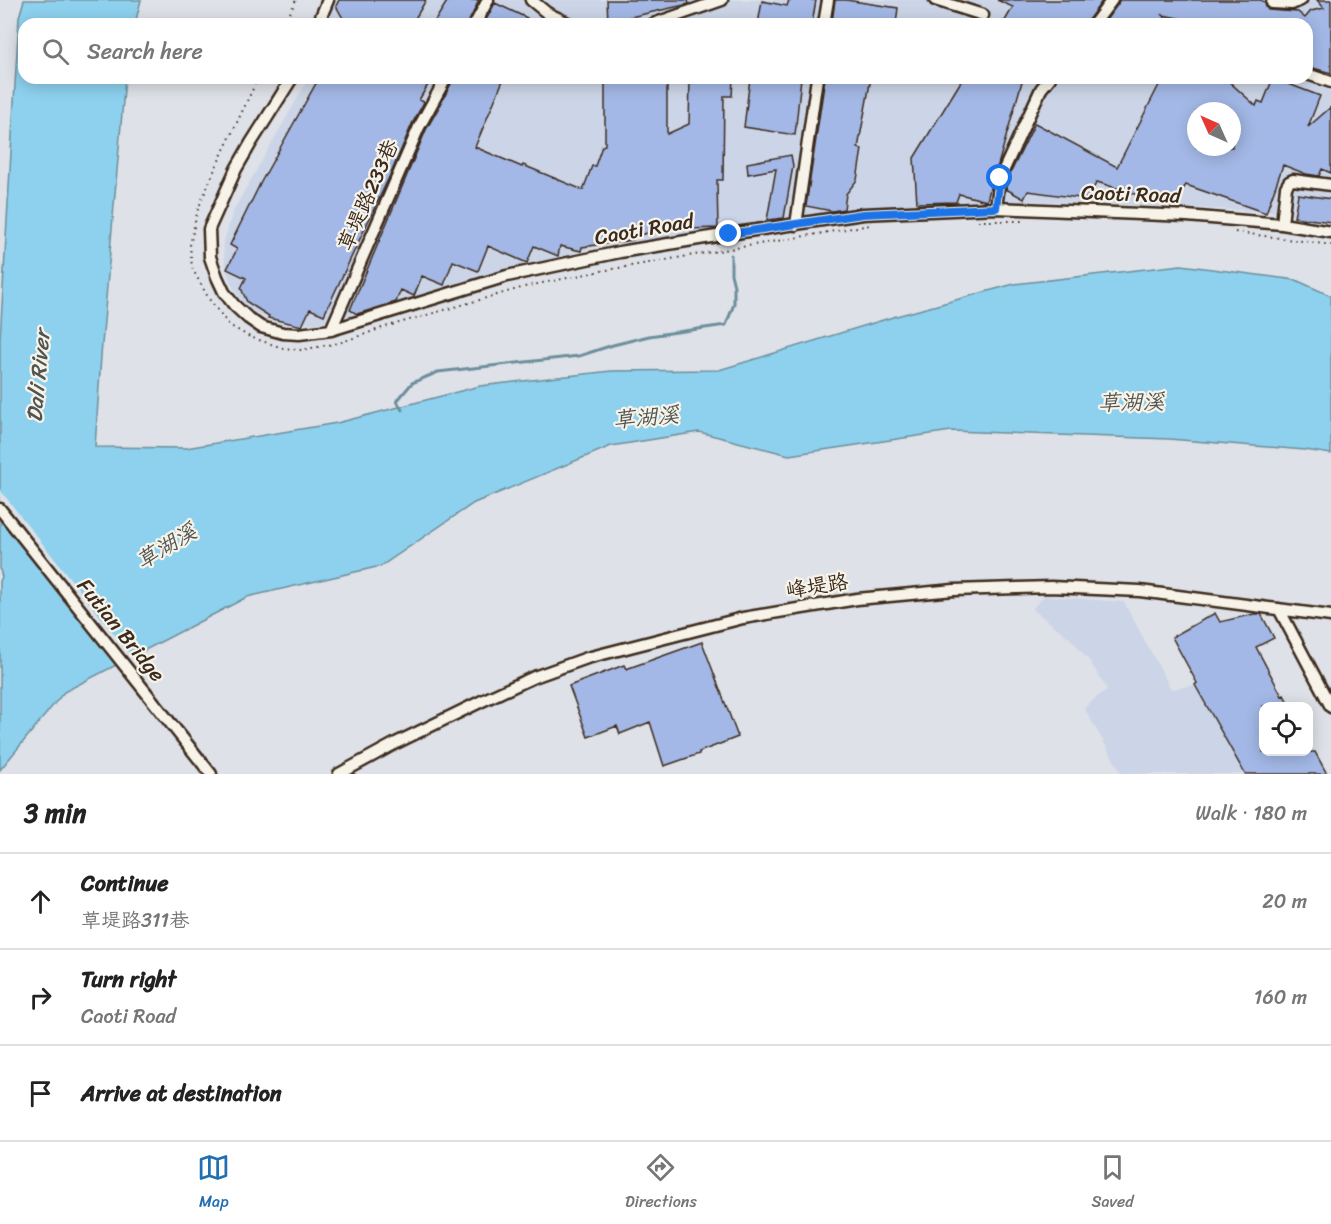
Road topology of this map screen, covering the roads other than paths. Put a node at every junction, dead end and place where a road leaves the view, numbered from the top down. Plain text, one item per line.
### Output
1 (328, 0) edge
2 (488, 0) edge
3 (531, 0) edge
4 (722, 0) edge
5 (828, 0) edge
6 (935, 0) edge
7 (1112, 0) edge
8 (1301, 0) edge
9 (1272, 3) dead end
10 (983, 15) dead end
11 (320, 18) edge
12 (478, 18) edge
13 (557, 18) edge
14 (670, 18) edge
15 (825, 18) edge
16 (1098, 18) edge
17 (1313, 76) edge
18 (1331, 82) edge
19 (288, 84) edge
20 (443, 84) edge
21 (816, 84) edge
22 (1045, 84) edge
23 (1331, 185) edge
24 (996, 208) junction
25 (1282, 224) junction
26 (796, 225) junction
27 (1331, 232) edge
28 (331, 330) junction
29 (0, 509) edge
30 (1279, 609) junction
31 (1331, 615) edge
32 (1331, 707) edge
33 (211, 774) edge
34 (339, 774) edge

1 - 11 street
2 - 12 street
3 - 13 street
4 - 14 street
5 - 15 street
6 - 10 street
7 - 16 street
8 - 9 street
17 - 18 street
19 - 28 street, Caoti Road
20 - 28 street, 草堤路233巷
21 - 26 street
22 - 24 street
23 - 25 street
24 - 25 street, Caoti Road
24 - 26 street, Caoti Road
25 - 27 street, Caoti Road
26 - 28 street, Caoti Road
29 - 33 street, Futian Bridge
30 - 31 street, 峰堤路
30 - 32 street
30 - 34 street, 峰堤路

